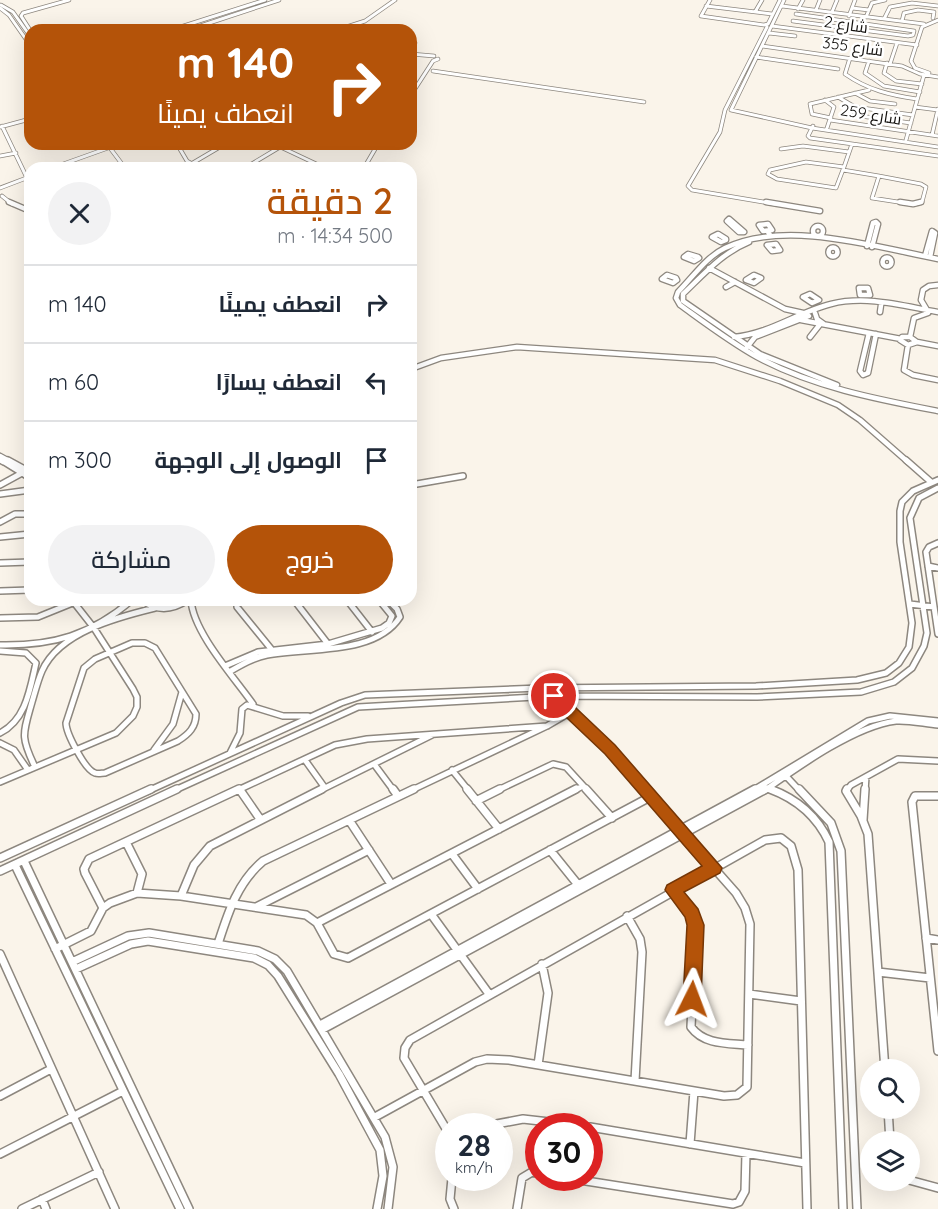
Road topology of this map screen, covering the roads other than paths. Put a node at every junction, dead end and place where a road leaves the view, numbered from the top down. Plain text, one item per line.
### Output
1 (58, 0) edge
2 (69, 0) edge
3 (265, 0) edge
4 (272, 0) edge
5 (279, 0) edge
6 (395, 0) edge
7 (400, 0) edge
8 (711, 0) edge
9 (762, 0) edge
10 (782, 0) edge
11 (803, 0) edge
12 (820, 0) edge
13 (837, 0) edge
14 (855, 0) edge
15 (885, 0) edge
16 (43, 4) junction
17 (0, 6) edge
18 (706, 6) junction
19 (782, 6) junction
20 (938, 6) edge
21 (799, 8) junction
22 (852, 8) junction
23 (30, 9) junction
24 (816, 10) junction
25 (869, 10) junction
26 (12, 11) junction
27 (6, 12) junction
28 (755, 12) junction
29 (832, 12) junction
30 (772, 14) junction
31 (796, 15) junction
32 (850, 15) junction
33 (867, 17) junction
34 (933, 18) dead end
35 (884, 19) junction
36 (938, 20) edge
37 (367, 21) junction
38 (793, 21) junction
39 (847, 21) junction
40 (902, 21) junction
41 (25, 24) edge
42 (190, 24) edge
43 (198, 24) edge
44 (206, 24) edge
45 (357, 24) edge
46 (360, 24) edge
47 (924, 24) junction
48 (770, 25) junction
49 (24, 27) edge
50 (790, 27) junction
51 (845, 27) junction
52 (797, 32) dead end
53 (769, 33) junction
54 (845, 35) junction
55 (795, 36) junction
56 (24, 37) edge
57 (897, 43) junction
58 (917, 45) junction
59 (762, 46) junction
60 (789, 50) junction
61 (417, 54) edge
62 (426, 56) joint
63 (756, 57) junction
64 (434, 58) joint
65 (850, 58) junction
66 (868, 61) junction
67 (889, 64) junction
68 (838, 69) dead end
69 (919, 70) junction
70 (433, 71) dead end
71 (914, 71) junction
72 (924, 75) junction
73 (938, 76) edge
74 (922, 84) junction
75 (417, 85) edge
76 (868, 90) junction
77 (920, 92) junction
78 (855, 93) junction
79 (897, 96) junction
80 (838, 97) junction
81 (917, 99) junction
82 (825, 100) junction
83 (644, 102) dead end
84 (895, 104) junction
85 (915, 106) junction
86 (855, 107) junction
87 (725, 109) junction
88 (938, 109) edge
89 (731, 110) junction
90 (893, 112) junction
91 (811, 114) junction
92 (853, 115) junction
93 (913, 115) junction
94 (807, 118) junction
95 (830, 119) junction
96 (24, 121) edge
97 (850, 123) junction
98 (911, 123) junction
99 (805, 126) junction
100 (1, 127) edge
101 (812, 127) junction
102 (827, 128) junction
103 (908, 132) junction
104 (932, 135) junction
105 (938, 136) edge
106 (907, 141) junction
107 (852, 144) junction
108 (937, 146) edge
109 (781, 149) dead end
110 (98, 150) edge
111 (180, 150) edge
112 (213, 150) edge
113 (278, 150) edge
114 (282, 150) edge
115 (905, 151) junction
116 (849, 152) junction
117 (16, 153) junction
118 (932, 155) junction
119 (0, 156) edge
120 (938, 156) edge
121 (196, 159) junction
122 (185, 160) junction
123 (72, 162) edge
124 (188, 162) edge
125 (193, 162) edge
126 (256, 162) edge
127 (312, 162) edge
128 (24, 168) edge
129 (843, 169) junction
130 (879, 176) junction
131 (24, 177) edge
132 (0, 188) edge
133 (2, 196) dead end
134 (24, 208) edge
135 (820, 211) dead end
136 (873, 232) dead end
137 (743, 233) dead end
138 (768, 235) junction
139 (748, 240) junction
140 (724, 241) dead end
141 (931, 241) dead end
142 (732, 244) junction
143 (771, 244) dead end
144 (870, 247) junction
145 (927, 257) junction
146 (697, 259) dead end
147 (938, 260) edge
148 (707, 262) junction
149 (709, 268) junction
150 (676, 281) dead end
151 (735, 282) junction
152 (749, 282) dead end
153 (686, 284) junction
154 (938, 285) edge
155 (742, 286) junction
156 (726, 287) dead end
157 (921, 300) junction
158 (816, 302) dead end
159 (881, 305) junction
160 (823, 306) junction
161 (906, 308) junction
162 (785, 309) junction
163 (927, 311) junction
164 (880, 312) dead end
165 (804, 313) junction
166 (815, 313) junction
167 (938, 313) edge
168 (914, 318) junction
169 (785, 320) junction
170 (797, 320) junction
171 (822, 324) junction
172 (869, 333) junction
173 (876, 334) junction
174 (754, 336) junction
175 (733, 337) junction
176 (810, 337) dead end
177 (910, 337) junction
178 (901, 339) junction
179 (917, 342) junction
180 (908, 345) junction
181 (938, 346) edge
182 (747, 347) junction
183 (417, 367) edge
184 (938, 380) edge
185 (937, 409) edge
186 (0, 458) edge
187 (24, 469) edge
188 (22, 472) joint
189 (463, 476) dead end
190 (938, 480) edge
191 (931, 482) junction
192 (417, 484) edge
193 (0, 485) edge
194 (938, 488) edge
195 (24, 491) edge
196 (0, 494) edge
197 (24, 514) edge
198 (0, 522) edge
199 (24, 535) edge
200 (0, 537) edge
201 (938, 543) edge
202 (24, 562) edge
203 (0, 563) edge
204 (928, 566) junction
205 (938, 568) edge
206 (24, 590) edge
207 (0, 591) edge
208 (910, 604) junction
209 (923, 605) junction
210 (64, 606) edge
211 (79, 606) edge
212 (125, 606) edge
213 (152, 606) edge
214 (177, 606) edge
215 (191, 606) edge
216 (237, 606) edge
217 (299, 606) edge
218 (352, 606) edge
219 (384, 606) edge
220 (394, 606) edge
221 (934, 607) junction
222 (155, 608) junction
223 (0, 618) edge
224 (93, 626) junction
225 (372, 632) junction
226 (938, 634) edge
227 (328, 644) junction
228 (0, 645) edge
229 (272, 650) junction
230 (0, 651) edge
231 (110, 652) junction
232 (36, 663) junction
233 (45, 663) junction
234 (227, 669) junction
235 (664, 686) junction
236 (692, 686) junction
237 (182, 692) junction
238 (439, 692) junction
239 (554, 696) junction
240 (665, 696) junction
241 (691, 696) junction
242 (439, 701) junction
243 (253, 704) junction
244 (571, 712) junction
245 (20, 716) junction
246 (312, 716) junction
247 (29, 717) junction
248 (938, 723) edge
249 (547, 726) junction
250 (0, 733) edge
251 (436, 733) junction
252 (0, 743) edge
253 (76, 749) junction
254 (150, 753) junction
255 (229, 754) junction
256 (305, 760) junction
257 (938, 760) edge
258 (374, 764) junction
259 (35, 767) junction
260 (28, 770) junction
261 (452, 770) junction
262 (785, 775) junction
263 (866, 777) junction
264 (0, 782) edge
265 (583, 786) junction
266 (759, 786) junction
267 (325, 788) junction
268 (768, 789) junction
269 (240, 790) junction
270 (398, 796) junction
271 (938, 796) edge
272 (650, 797) junction
273 (808, 800) junction
274 (476, 801) junction
275 (801, 805) junction
276 (100, 814) junction
277 (612, 818) junction
278 (260, 819) junction
279 (349, 820) junction
280 (863, 822) junction
281 (79, 823) junction
282 (105, 823) junction
283 (499, 829) junction
284 (682, 832) junction
285 (81, 833) junction
286 (126, 842) junction
287 (369, 850) junction
288 (550, 850) junction
289 (452, 854) junction
290 (0, 858) edge
291 (24, 861) junction
292 (15, 865) junction
293 (714, 868) junction
294 (0, 871) edge
295 (392, 885) junction
296 (579, 886) junction
297 (478, 889) junction
298 (673, 890) junction
299 (137, 893) junction
300 (181, 896) junction
301 (232, 904) junction
302 (256, 907) junction
303 (103, 908) junction
304 (431, 914) junction
305 (627, 916) junction
306 (316, 923) junction
307 (926, 938) junction
308 (938, 940) edge
309 (218, 944) junction
310 (64, 945) junction
311 (55, 949) junction
312 (459, 953) junction
313 (0, 954) edge
314 (256, 955) junction
315 (542, 964) junction
316 (74, 966) junction
317 (878, 972) junction
318 (930, 978) junction
319 (489, 994) junction
320 (749, 994) junction
321 (801, 1001) junction
322 (321, 1027) junction
323 (748, 1045) junction
324 (938, 1051) edge
325 (884, 1059) edge
326 (538, 1065) junction
327 (51, 1069) junction
328 (347, 1070) junction
329 (339, 1074) junction
330 (636, 1081) junction
331 (424, 1090) junction
332 (123, 1091) junction
333 (694, 1091) junction
334 (0, 1096) edge
335 (437, 1113) edge
336 (73, 1117) junction
337 (375, 1117) junction
338 (603, 1129) edge
339 (841, 1139) junction
340 (853, 1140) junction
341 (690, 1144) junction
342 (746, 1153) junction
343 (0, 1154) edge
344 (805, 1163) junction
345 (99, 1173) junction
346 (525, 1175) edge
347 (603, 1184) edge
348 (920, 1184) edge
349 (179, 1187) junction
350 (938, 1188) edge
351 (451, 1191) edge
352 (171, 1192) junction
353 (42, 1199) junction
354 (22, 1209) edge
355 (46, 1209) edge
356 (115, 1209) edge
357 (180, 1209) edge
358 (189, 1209) edge
359 (377, 1209) edge
360 (388, 1209) edge
361 (454, 1209) edge
362 (517, 1209) edge
363 (807, 1209) edge
364 (843, 1209) edge
365 (859, 1209) edge

1 - 16 street
1 - 16 street
2 - 23 street
3 - 42 street
4 - 43 street
5 - 44 street
6 - 37 street
7 - 37 street
8 - 18 street
9 - 28 street
10 - 19 street
10 - 30 street
11 - 21 street
12 - 24 street
13 - 29 street
14 - 22 street
15 - 25 street
16 - 23 street
17 - 26 street
17 - 27 street
18 - 28 street
18 - 48 street
19 - 21 street
19 - 48 street
20 - 35 street
21 - 24 street
21 - 31 street
22 - 25 street
22 - 32 street
23 - 26 street
23 - 41 street
24 - 29 street
25 - 33 street
26 - 27 street
26 - 49 street
27 - 56 street
28 - 30 street
29 - 32 street
30 - 48 street
31 - 38 street
31 - 39 street
32 - 33 street
32 - 39 street
33 - 35 street
34 - 40 street
35 - 40 street
36 - 47 street
37 - 45 street
37 - 46 street
38 - 50 street
38 - 51 street
39 - 51 street
39 - 51 street
40 - 47 street
47 - 58 street
48 - 50 street, شارع 2
48 - 53 street
48 - 54 street, شارع 2
48 - 87 street
50 - 54 street, شارع 2
51 - 54 street
52 - 55 street
53 - 55 street
53 - 59 street
54 - 57 street, شارع 2
54 - 58 street, شارع 2
55 - 60 street
57 - 58 street, شارع 2
57 - 67 street
58 - 69 street
59 - 60 street, شارع 355
59 - 63 street
60 - 65 street, شارع 355
61 - 62 street
62 - 64 street
63 - 68 street
63 - 89 street
64 - 75 street
65 - 66 street, شارع 355
65 - 76 street
66 - 67 street, شارع 355
66 - 77 street
67 - 71 street, شارع 355
67 - 74 street
69 - 71 street
69 - 73 street
70 - 83 street
71 - 72 street, شارع 355
72 - 73 street, شارع 355
72 - 74 street
74 - 77 street
76 - 78 street
76 - 79 street
77 - 81 street
78 - 80 street
78 - 84 street
79 - 81 street
79 - 84 street
80 - 82 street
80 - 86 street
81 - 85 street
82 - 91 street
82 - 95 street
84 - 90 street
85 - 88 street
85 - 93 street
86 - 90 street
86 - 92 street
87 - 89 street
87 - 135 street
88 - 104 street
89 - 99 street
90 - 93 street
91 - 94 street
91 - 95 street, شارع 259
92 - 97 street
92 - 98 street
93 - 98 street
94 - 95 street
94 - 99 street
95 - 97 street, شارع 259
95 - 102 street
96 - 100 street
97 - 103 street, شارع 259
98 - 103 street
99 - 101 street
100 - 117 street
101 - 102 street
101 - 106 street
101 - 107 street
102 - 106 street
103 - 104 street, شارع 259
103 - 106 street
104 - 105 street, شارع 259
106 - 108 street
106 - 115 street
107 - 115 street
107 - 116 street
108 - 118 street
109 - 116 street
110 - 123 street
111 - 122 street
112 - 121 street
113 - 126 street
114 - 127 street
115 - 118 street
116 - 129 street
117 - 119 street
117 - 128 street
118 - 120 street
121 - 122 street
121 - 125 street
122 - 124 street
129 - 129 street
129 - 130 street
130 - 130 street
131 - 132 street
133 - 134 street
136 - 144 street
137 - 139 street
138 - 139 street
138 - 143 street
138 - 144 street
138 - 147 street
139 - 142 street
139 - 149 street
140 - 142 street
141 - 145 street
142 - 148 street
144 - 145 street
145 - 147 street
146 - 148 street
148 - 153 street
149 - 151 street
149 - 175 street
150 - 153 street
151 - 155 street
151 - 156 street
152 - 155 street
153 - 185 street
154 - 157 street
155 - 162 street
157 - 161 street
157 - 163 street
158 - 160 street
159 - 161 street
159 - 164 street
159 - 166 street
160 - 161 street
160 - 165 street
161 - 163 street
161 - 168 street
162 - 165 street
162 - 169 street
163 - 167 street
163 - 168 street
165 - 169 street
166 - 170 street
166 - 171 street
168 - 177 street
169 - 174 street
170 - 171 street
170 - 174 street
171 - 172 street
171 - 176 street
172 - 173 street
172 - 173 street
173 - 178 street
174 - 175 street
174 - 182 street
175 - 182 street
177 - 178 street
177 - 179 street
178 - 180 street
179 - 180 street
179 - 181 street
180 - 184 street
182 - 185 street
183 - 191 street
186 - 187 street
186 - 188 street
188 - 193 street
189 - 192 street
190 - 191 street
191 - 208 street
194 - 209 street
195 - 196 street
197 - 198 street
199 - 200 street
201 - 204 street
202 - 203 street
204 - 205 street
204 - 221 street
206 - 207 street
208 - 209 street
208 - 236 street
209 - 221 street
209 - 241 street
210 - 223 street
211 - 224 street
212 - 224 street
213 - 222 street
214 - 222 street
215 - 234 street
216 - 229 street
217 - 227 street
218 - 225 street
219 - 225 street
220 - 234 street
221 - 226 street
222 - 224 street
224 - 228 street
224 - 231 street
224 - 233 street
225 - 227 street
227 - 229 street
229 - 234 street
230 - 232 street
231 - 237 street
231 - 253 street
231 - 253 street
232 - 233 street
232 - 245 street
233 - 247 street
234 - 243 street
235 - 236 street
235 - 238 street
235 - 240 street
236 - 241 street
237 - 254 street
237 - 254 street
238 - 242 street
238 - 246 street
239 - 240 street
239 - 242 street
239 - 244 street
240 - 241 street
242 - 282 street
243 - 246 street
243 - 255 street
244 - 249 street
244 - 272 street
245 - 247 street
245 - 250 street
246 - 255 street
247 - 259 street
248 - 262 street
249 - 251 street
249 - 261 street
251 - 256 street
251 - 258 street
252 - 260 street
253 - 254 street
253 - 259 street
255 - 276 street
256 - 267 street
256 - 269 street
257 - 263 street
258 - 267 street
258 - 270 street
259 - 260 street
260 - 264 street
261 - 270 street
261 - 274 street
262 - 266 street
262 - 268 street
262 - 273 street
263 - 280 street
263 - 280 street
265 - 274 street
265 - 277 street
265 - 283 street
266 - 268 street
266 - 284 street
267 - 278 street
268 - 275 street
268 - 284 street
269 - 278 street
269 - 286 street
270 - 279 street
271 - 307 street
272 - 277 street
272 - 284 street
273 - 275 street
273 - 340 street
274 - 283 street
275 - 339 street
276 - 281 street
276 - 282 street
277 - 288 street
278 - 300 street
279 - 287 street
279 - 301 street
280 - 317 street
281 - 285 street
281 - 290 street
282 - 285 street
283 - 289 street
284 - 293 street
284 - 296 street
284 - 312 street
285 - 291 street
286 - 299 street
286 - 303 street
287 - 295 street
287 - 302 street
288 - 296 street
288 - 297 street
289 - 295 street
289 - 297 street
291 - 292 street
291 - 310 street
292 - 294 street
292 - 311 street
293 - 298 street
293 - 320 street
293 - 321 street
295 - 306 street
296 - 312 street
297 - 304 street
298 - 305 street
298 - 323 street
299 - 300 street
299 - 303 street
300 - 301 street
301 - 302 street
301 - 309 street
302 - 306 street
303 - 310 street
304 - 306 street
304 - 312 street
305 - 315 street
305 - 330 street
307 - 308 street
307 - 318 street
309 - 314 street
309 - 316 street
310 - 311 street
310 - 316 street
311 - 332 street
312 - 319 street
312 - 322 street
313 - 327 street
314 - 316 street
314 - 322 street
314 - 329 street
315 - 319 street
315 - 326 street
316 - 349 street
317 - 318 street
317 - 325 street
318 - 324 street
319 - 331 street
320 - 321 street
320 - 323 street
321 - 344 street
322 - 328 street
323 - 333 street
326 - 330 street
326 - 331 street
327 - 334 street
327 - 336 street
328 - 329 street
328 - 337 street
329 - 359 street
330 - 333 street
331 - 335 street
331 - 337 street
332 - 336 street
332 - 352 street
333 - 341 street
336 - 343 street
336 - 345 street
337 - 360 street
338 - 341 street
339 - 340 street
339 - 364 street
340 - 365 street
341 - 342 street
342 - 344 street
342 - 347 street
344 - 363 street
345 - 353 street
345 - 356 street
346 - 362 street
348 - 350 street
349 - 352 street
349 - 358 street
351 - 361 street
352 - 357 street
353 - 354 street
353 - 355 street

